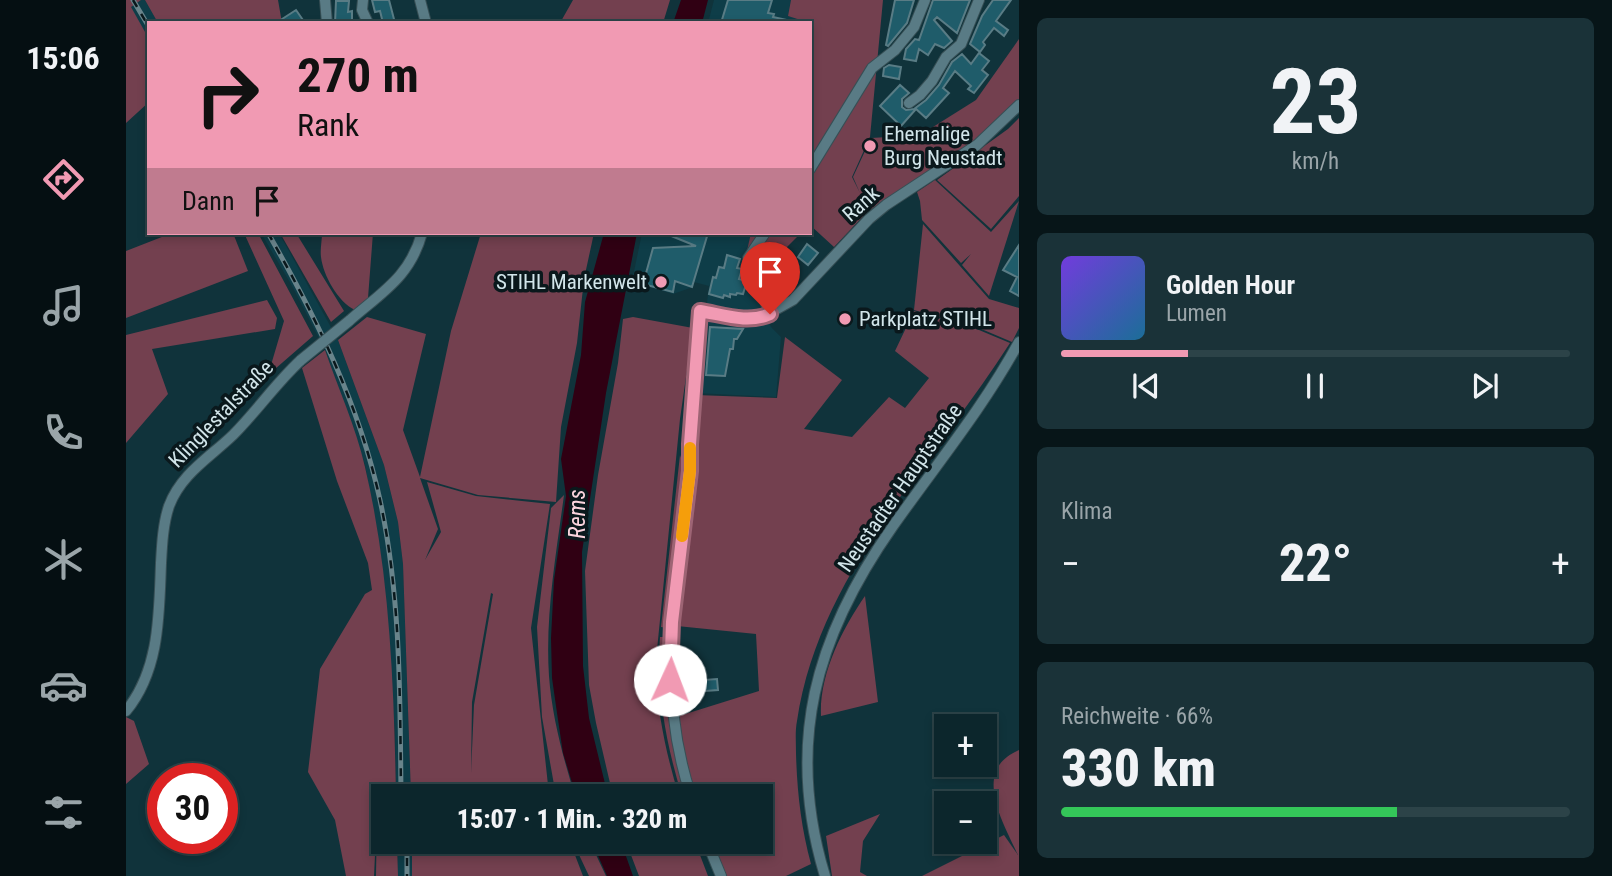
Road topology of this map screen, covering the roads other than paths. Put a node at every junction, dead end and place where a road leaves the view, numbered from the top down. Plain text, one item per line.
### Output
1 (325, 0) edge
2 (363, 0) edge
3 (420, 0) edge
4 (925, 0) edge
5 (979, 0) edge
6 (327, 21) edge
7 (367, 21) edge
8 (425, 21) edge
9 (909, 103) dead end
10 (1019, 105) edge
11 (812, 166) edge
12 (421, 235) edge
13 (764, 235) edge
14 (770, 314) junction
15 (1019, 342) edge
16 (126, 711) edge
17 (688, 784) edge
18 (712, 854) edge
19 (722, 876) edge
20 (825, 876) edge

1 - 6 street
2 - 7 street
3 - 8 street
4 - 11 street
5 - 9 street
10 - 14 street, Rank
12 - 16 street, Klinglestalstraße, bridge
13 - 14 street
14 - 17 street, Rank
15 - 20 street, Neustadter Hauptstraße
18 - 19 street

